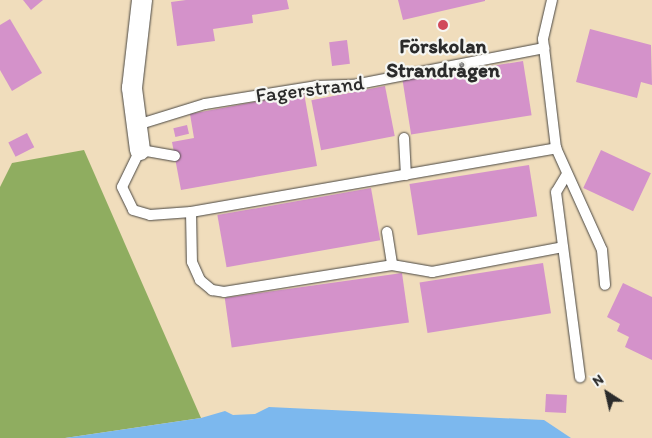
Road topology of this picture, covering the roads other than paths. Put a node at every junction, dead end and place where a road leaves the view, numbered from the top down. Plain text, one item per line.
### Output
1 (142, 0) edge
2 (552, 0) edge
3 (544, 48) junction
4 (137, 124) junction
5 (404, 138) dead end
6 (556, 148) junction
7 (140, 150) junction
8 (175, 156) dead end
9 (567, 174) junction
10 (406, 175) junction
11 (191, 212) junction
12 (387, 232) dead end
13 (563, 247) junction
14 (392, 265) junction
15 (605, 285) dead end
16 (580, 377) dead end

1 - 4 street
2 - 3 lane
3 - 4 lane, Fagerstrand
3 - 6 lane
4 - 7 street
5 - 10 lane
6 - 9 lane
6 - 10 lane
7 - 8 lane
7 - 11 lane
9 - 13 lane
9 - 15 lane
10 - 11 lane
11 - 14 lane
12 - 14 lane
13 - 14 lane
13 - 16 lane

